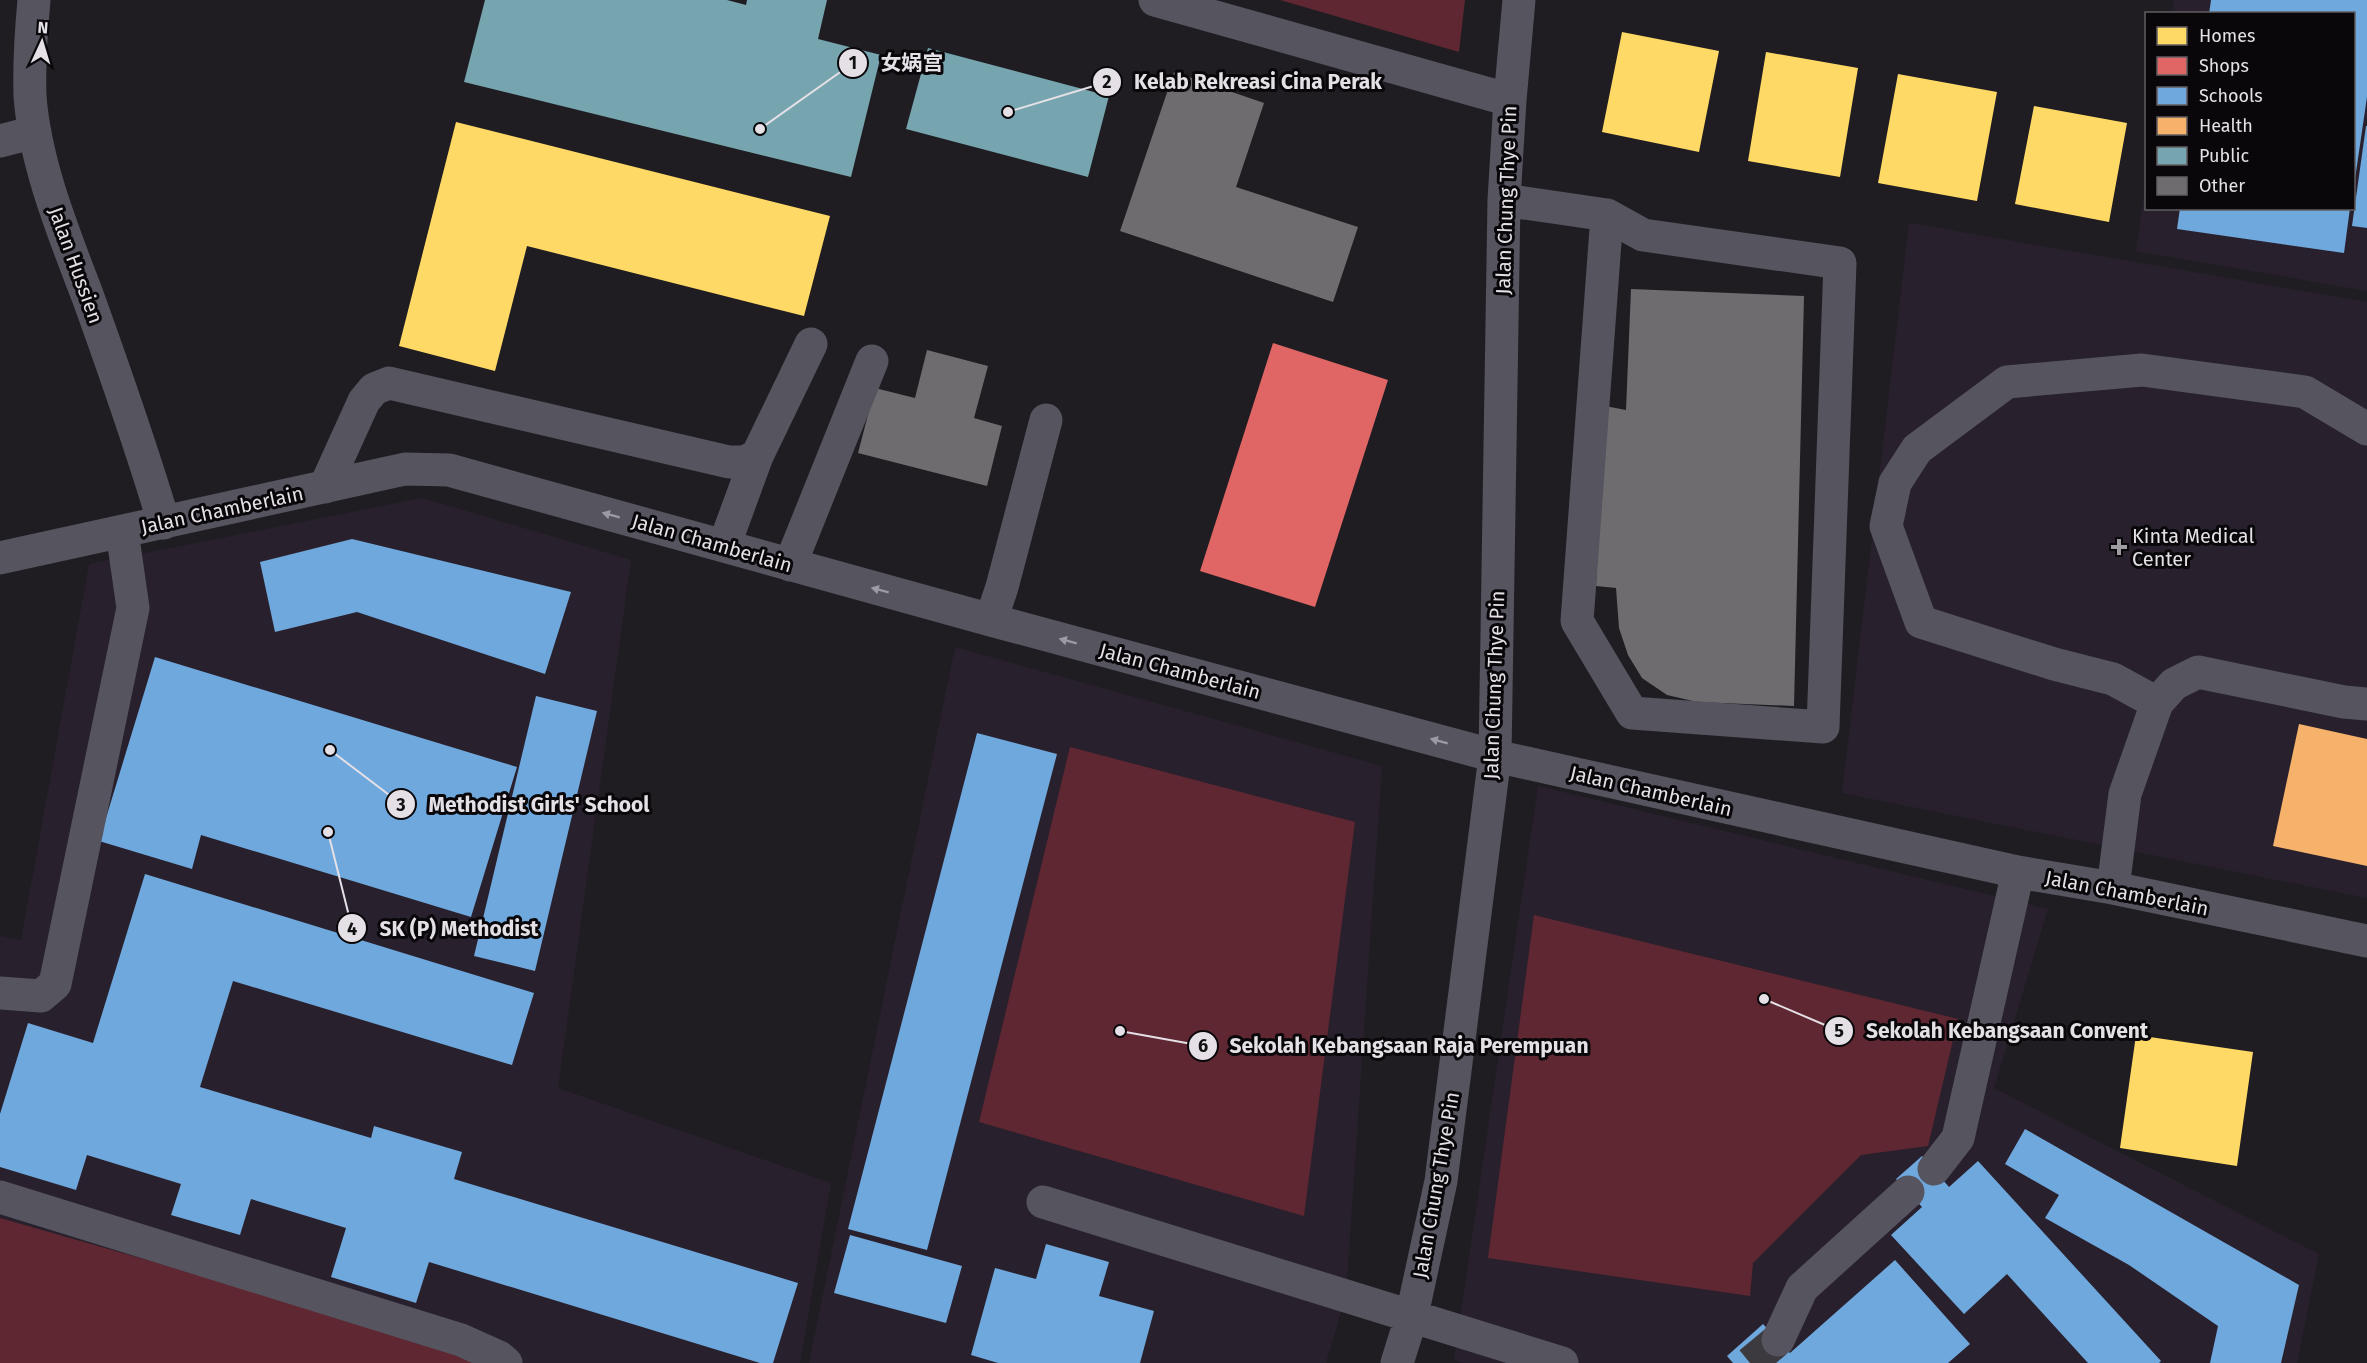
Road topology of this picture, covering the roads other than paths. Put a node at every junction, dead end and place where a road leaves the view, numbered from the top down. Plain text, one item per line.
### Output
1 (34, 0) edge
2 (1155, 0) edge
3 (1519, 0) edge
4 (1510, 100) junction
5 (35, 132) junction
6 (0, 141) edge
7 (1504, 201) junction
8 (1607, 215) junction
9 (811, 344) dead end
10 (872, 361) dead end
11 (1046, 420) dead end
12 (2367, 429) edge
13 (757, 456) junction
14 (325, 487) junction
15 (164, 523) junction
16 (122, 531) junction
17 (724, 546) junction
18 (0, 558) edge
19 (790, 565) junction
20 (991, 620) junction
21 (2157, 703) junction
22 (2367, 704) edge
23 (1495, 756) junction
24 (2018, 872) junction
25 (2113, 888) junction
26 (2367, 941) edge
27 (0, 993) edge
28 (1934, 1168) dead end
29 (1908, 1192) dead end
30 (0, 1197) edge
31 (1043, 1202) dead end
32 (1412, 1315) junction
33 (1778, 1340) tunnel mouth
34 (506, 1363) edge
35 (1397, 1363) edge
36 (1562, 1363) edge

1 - 5 street, Jalan Hussien
2 - 4 street
3 - 4 street, Jalan Chung Thye Pin
4 - 7 street, Jalan Chung Thye Pin
5 - 6 street
5 - 15 street, Jalan Hussien
7 - 8 street
7 - 23 street, Jalan Chung Thye Pin
8 - 8 street
9 - 13 street
10 - 19 street
11 - 20 street
12 - 21 street
13 - 14 street
13 - 17 street
14 - 15 street, Jalan Chamberlain
17 -> 14 street, Jalan Chamberlain
15 - 16 street, Jalan Chamberlain
16 - 18 street, Jalan Chamberlain
16 - 27 street
17 - 19 street, Jalan Chamberlain
20 -> 19 street, Jalan Chamberlain
23 -> 20 street, Jalan Chamberlain
21 - 22 street
21 - 25 street
23 - 24 street, Jalan Chamberlain
23 - 32 street, Jalan Chung Thye Pin
24 - 25 street, Jalan Chamberlain
24 - 28 street
25 - 26 street, Jalan Chamberlain
29 - 33 street
30 - 34 street
31 - 32 street
32 - 35 street, Jalan Chung Thye Pin
32 - 36 street

